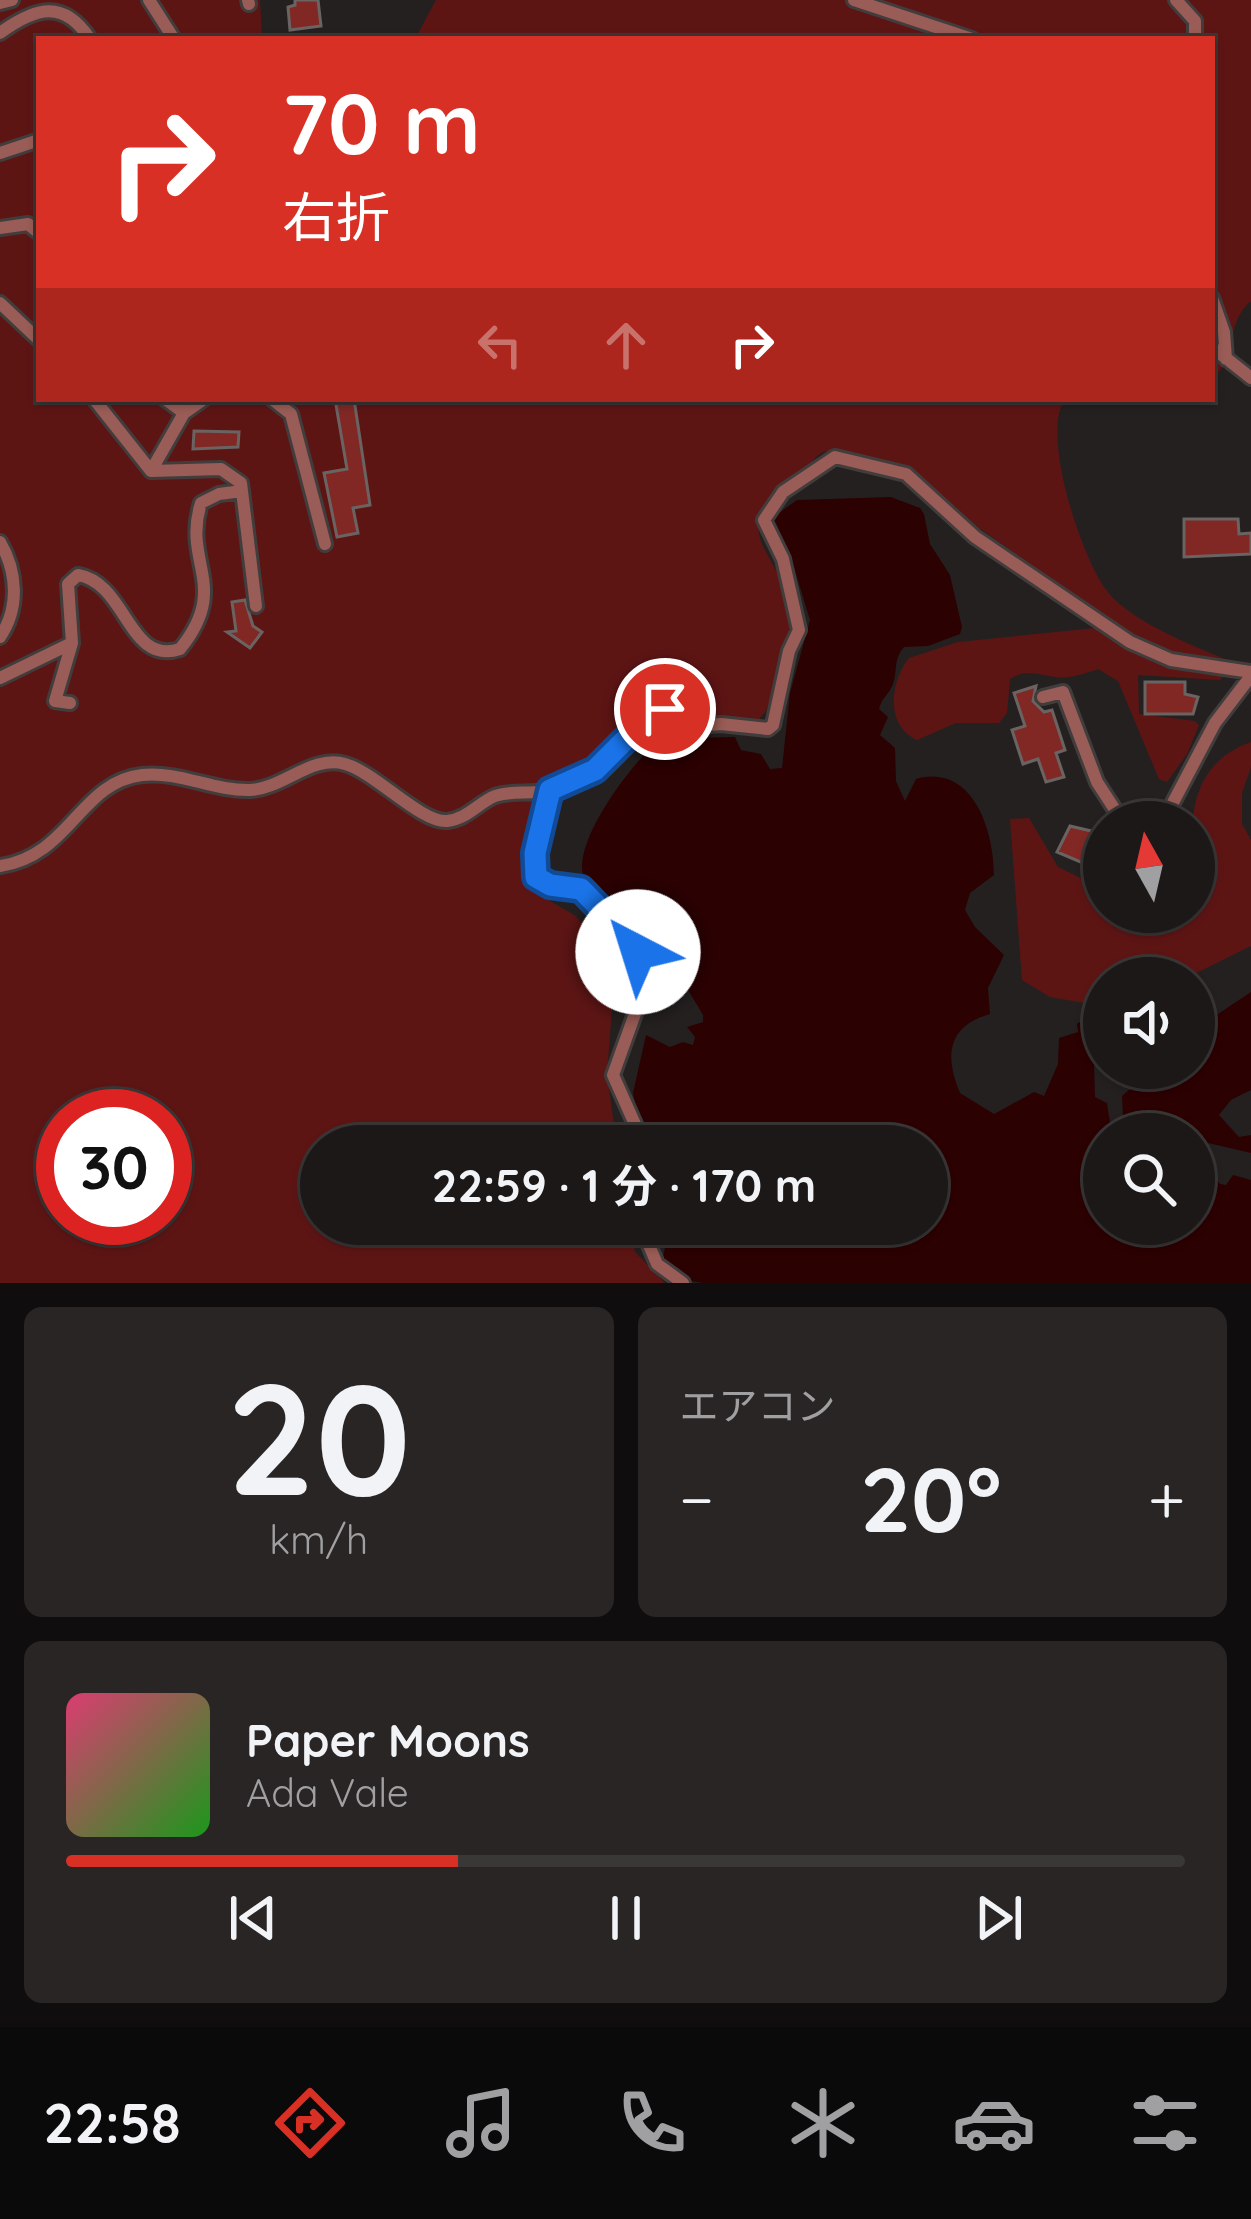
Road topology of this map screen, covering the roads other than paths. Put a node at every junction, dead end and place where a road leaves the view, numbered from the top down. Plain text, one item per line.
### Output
1 (12, 0) edge
2 (149, 0) edge
3 (854, 0) edge
4 (1176, 0) edge
5 (0, 3) edge
6 (0, 33) edge
7 (88, 36) edge
8 (172, 36) edge
9 (963, 36) edge
10 (1195, 36) edge
11 (36, 141) edge
12 (0, 153) edge
13 (0, 228) edge
14 (36, 231) edge
15 (0, 302) edge
16 (1215, 306) edge
17 (36, 337) edge
18 (1215, 349) edge
19 (1226, 358) junction
20 (1251, 378) edge
21 (96, 402) edge
22 (169, 402) edge
23 (200, 402) edge
24 (276, 402) edge
25 (184, 413) junction
26 (151, 471) junction
27 (242, 491) junction
28 (0, 542) edge
29 (325, 544) dead end
30 (256, 606) dead end
31 (0, 638) edge
32 (72, 643) junction
33 (1251, 674) edge
34 (0, 678) edge
35 (1043, 697) dead end
36 (70, 703) dead end
37 (550, 790) junction
38 (0, 866) edge
39 (635, 1125) edge
40 (649, 1245) edge
41 (682, 1283) edge

1 - 5 street
2 - 8 street
3 - 9 street
4 - 10 street
6 - 7 street
11 - 12 street
13 - 14 street
15 - 17 street
16 - 19 street
18 - 19 street
19 - 20 street
21 - 26 street
22 - 25 street
23 - 25 street
24 - 29 street
25 - 26 street
26 - 27 street
27 - 30 street
27 - 32 street
28 - 31 street
32 - 34 street
32 - 36 street
33 - 35 street
33 - 37 street
37 - 38 street
37 - 39 street
40 - 41 street

